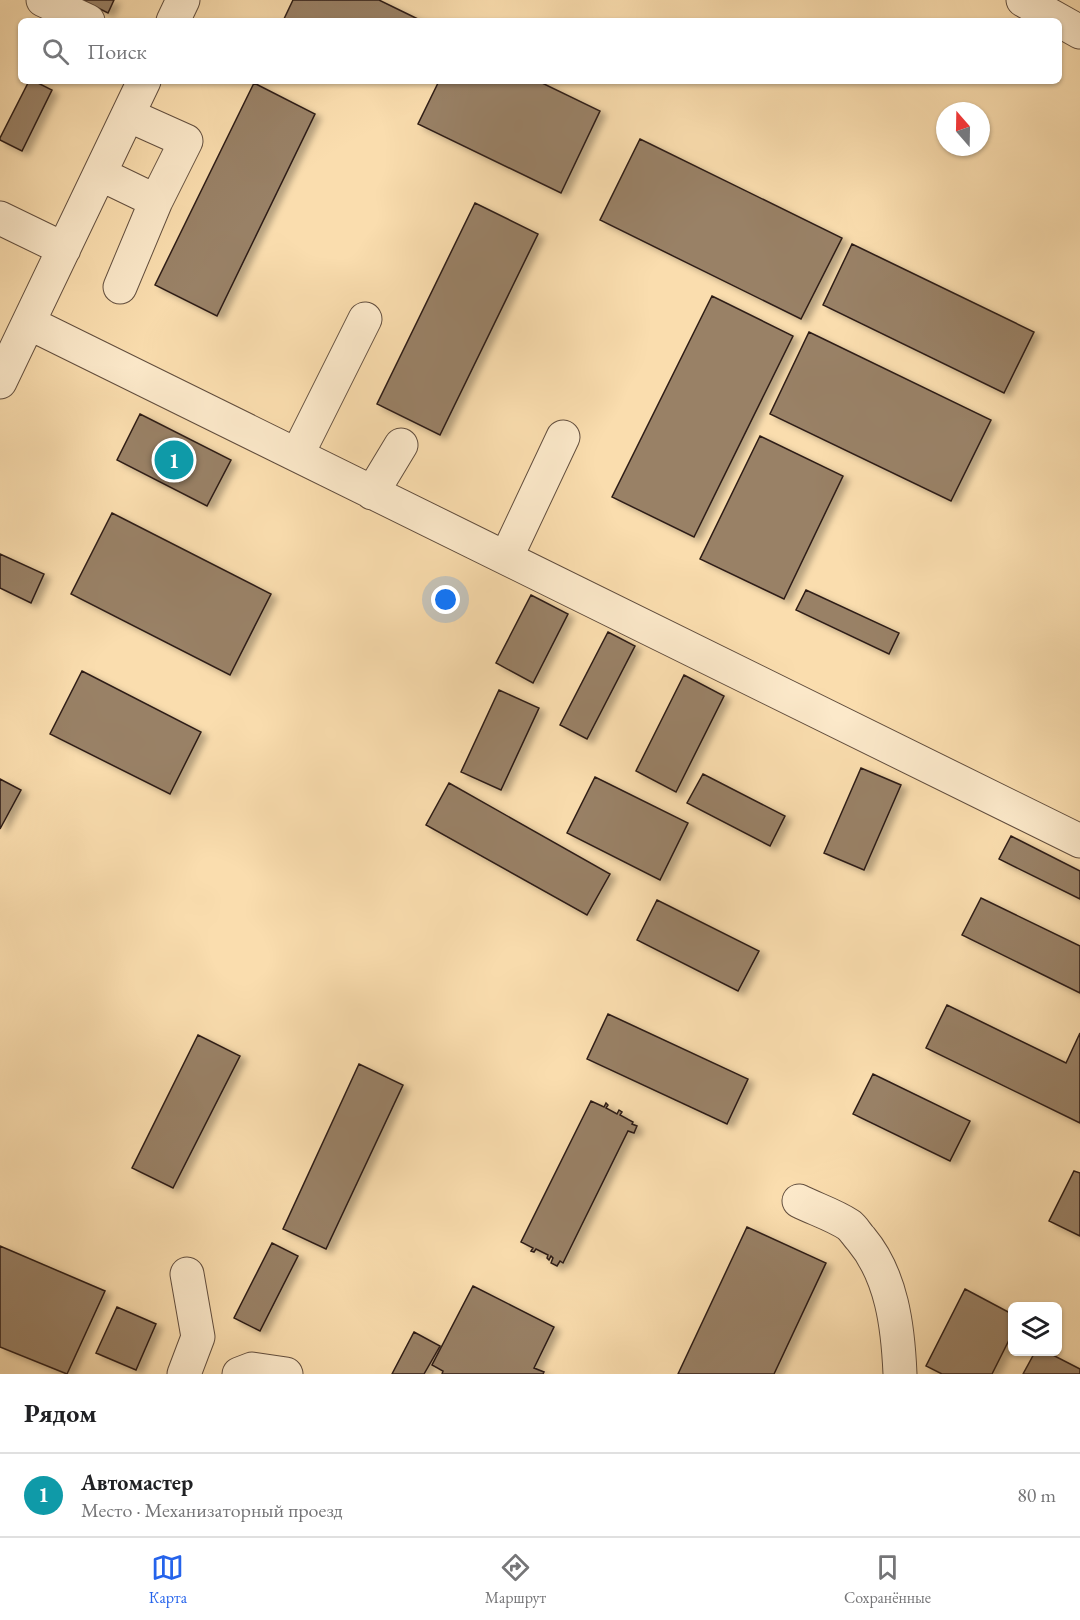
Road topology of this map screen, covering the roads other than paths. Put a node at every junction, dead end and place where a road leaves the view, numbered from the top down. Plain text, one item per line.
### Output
1 (43, 0) edge
2 (183, 0) edge
3 (1023, 0) edge
4 (82, 18) edge
5 (174, 18) edge
6 (1055, 18) edge
7 (1062, 22) edge
8 (1080, 32) edge
9 (143, 84) edge
10 (128, 115) junction
11 (100, 174) junction
12 (156, 201) junction
13 (0, 218) edge
14 (64, 249) junction
15 (120, 287) dead end
16 (365, 319) dead end
17 (29, 323) junction
18 (0, 382) edge
19 (563, 437) dead end
20 (401, 445) dead end
21 (297, 455) junction
22 (372, 493) junction
23 (506, 558) junction
24 (1080, 841) edge
25 (799, 1201) dead end
26 (187, 1274) dead end
27 (184, 1374) edge
28 (239, 1374) edge
29 (286, 1374) edge
30 (900, 1374) edge

1 - 4 street
2 - 5 street
3 - 6 street
7 - 8 street
9 - 10 street
10 - 11 street
10 - 12 street
11 - 12 street
11 - 14 street
12 - 15 street
13 - 14 street
14 - 17 street
16 - 21 street
17 - 18 street
17 - 21 street
19 - 23 street
20 - 22 street
21 - 22 street
22 - 23 street
23 - 24 street
25 - 30 street
26 - 27 street
28 - 29 street

